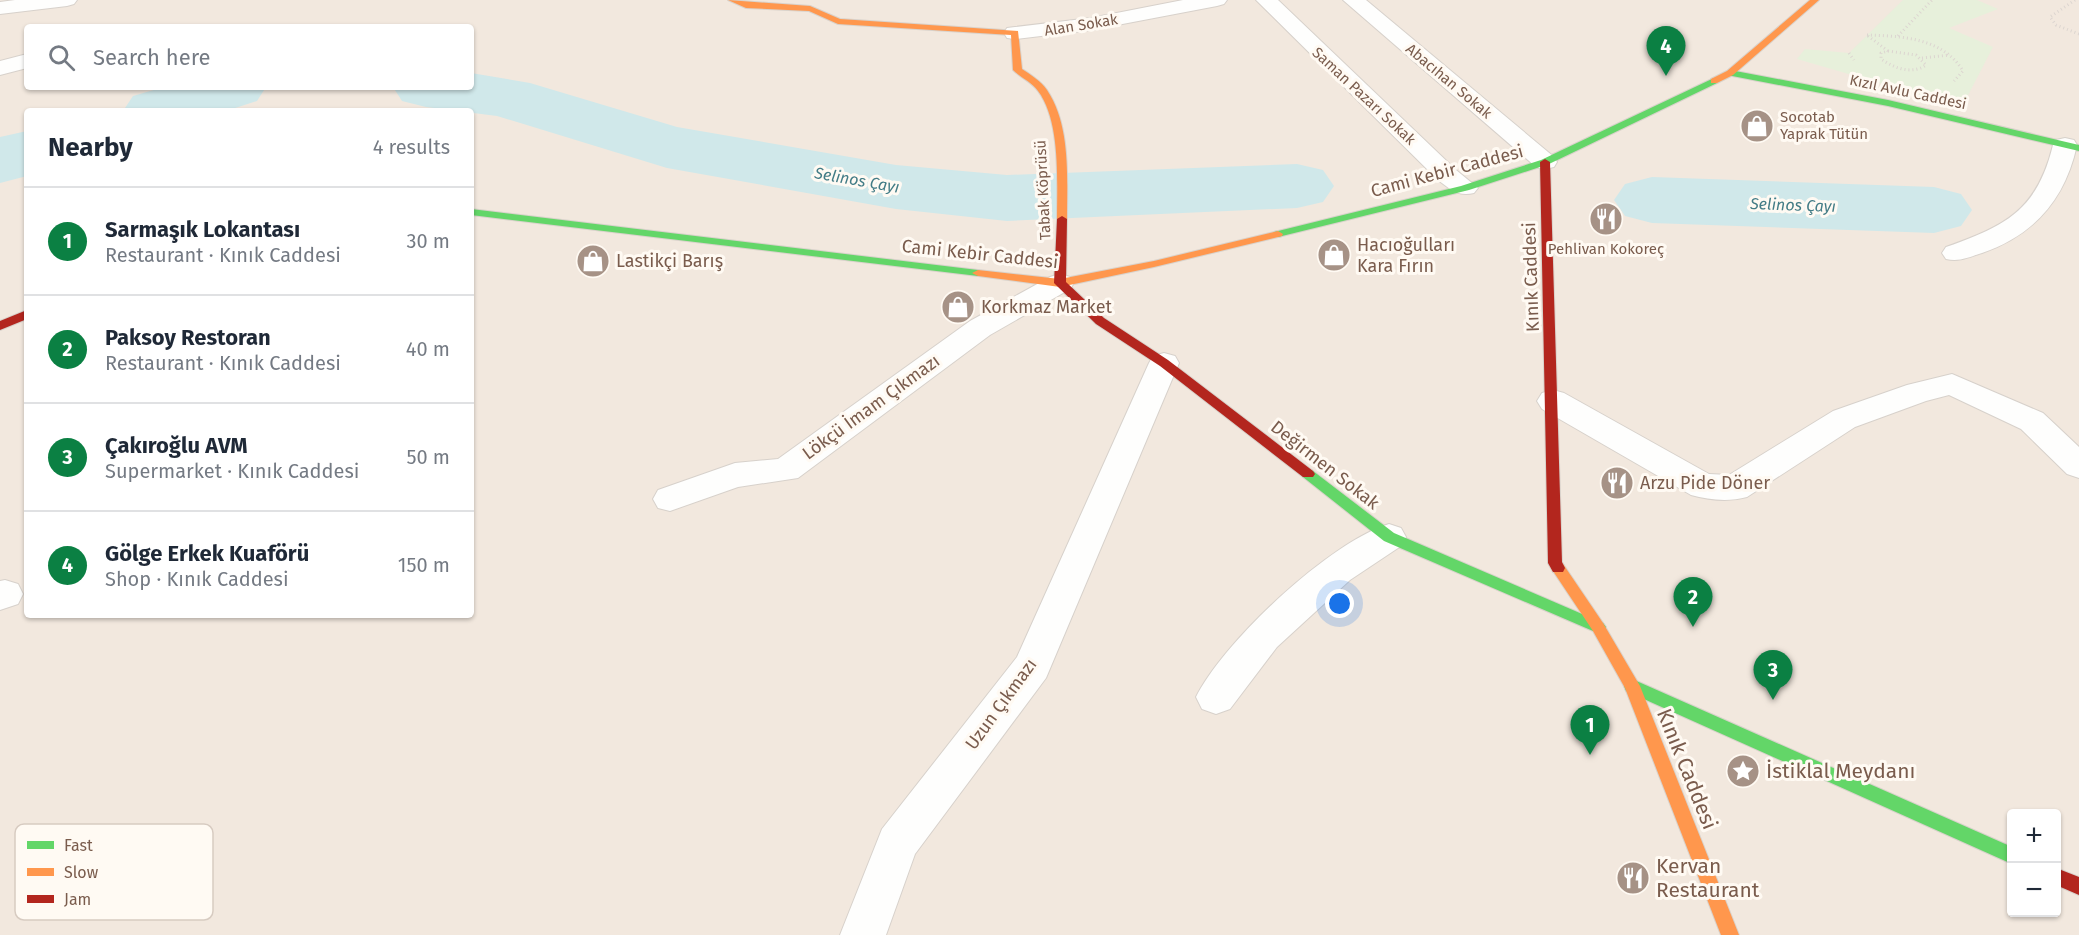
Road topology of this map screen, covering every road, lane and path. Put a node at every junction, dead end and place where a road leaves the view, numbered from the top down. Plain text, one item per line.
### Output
1 (732, 0) edge
2 (1217, 0) edge
3 (1266, 0) edge
4 (1353, 0) edge
5 (1815, 0) edge
6 (1932, 0) edge
7 (2075, 0) edge
8 (58, 7) edge
9 (0, 8) edge
10 (1014, 33) junction
11 (2079, 34) edge
12 (1898, 36) junction
13 (1888, 51) junction
14 (1950, 55) junction
15 (1921, 58) junction
16 (24, 62) edge
17 (0, 68) edge
18 (1730, 73) junction
19 (1951, 83) dead end
20 (2072, 147) edge
21 (1545, 162) junction
22 (1465, 188) junction
23 (474, 212) edge
24 (1956, 253) dead end
25 (1061, 268) junction
26 (24, 315) edge
27 (0, 326) edge
28 (1164, 363) junction
29 (1553, 401) junction
30 (2079, 466) edge
31 (670, 499) dead end
32 (1389, 537) junction
33 (1598, 627) junction
34 (1632, 686) junction
35 (1216, 697) dead end
36 (2007, 854) edge
37 (2061, 878) edge
38 (2079, 886) edge
39 (863, 935) edge
40 (1730, 935) edge

1 - 10 main road
2 - 10 street, Alan Sokak
3 - 22 street, Saman Pazarı Sokak
4 - 21 street, Abacıhan Sokak
5 - 18 main road
6 - 12 path
7 - 11 path
8 - 9 street
10 - 25 main road, Tabak Köprüsü
12 - 13 path
12 - 14 path
13 - 15 path
13 - 15 path
14 - 15 path
14 - 19 path
16 - 17 street
18 - 20 main road, Kızıl Avlu Caddesi
18 - 21 main road
20 - 24 street
21 - 22 main road, Cami Kebir Caddesi
21 - 29 main road, Kınık Caddesi
22 - 25 main road, Cami Kebir Caddesi
23 - 25 main road, Cami Kebir Caddesi
25 - 28 main road, Değirmen Sokak
25 - 31 street, Lökçü İmam Çıkmazı
26 - 27 main road
28 - 32 main road, Değirmen Sokak
28 - 39 street, Uzun Çıkmazı
29 - 30 street
29 - 33 main road, Kınık Caddesi
32 - 33 main road, Değirmen Sokak
32 - 35 street
33 - 34 main road, Kınık Caddesi
34 - 36 main road, Kınık Caddesi
34 - 40 main road, Kınık Caddesi
37 - 38 main road

